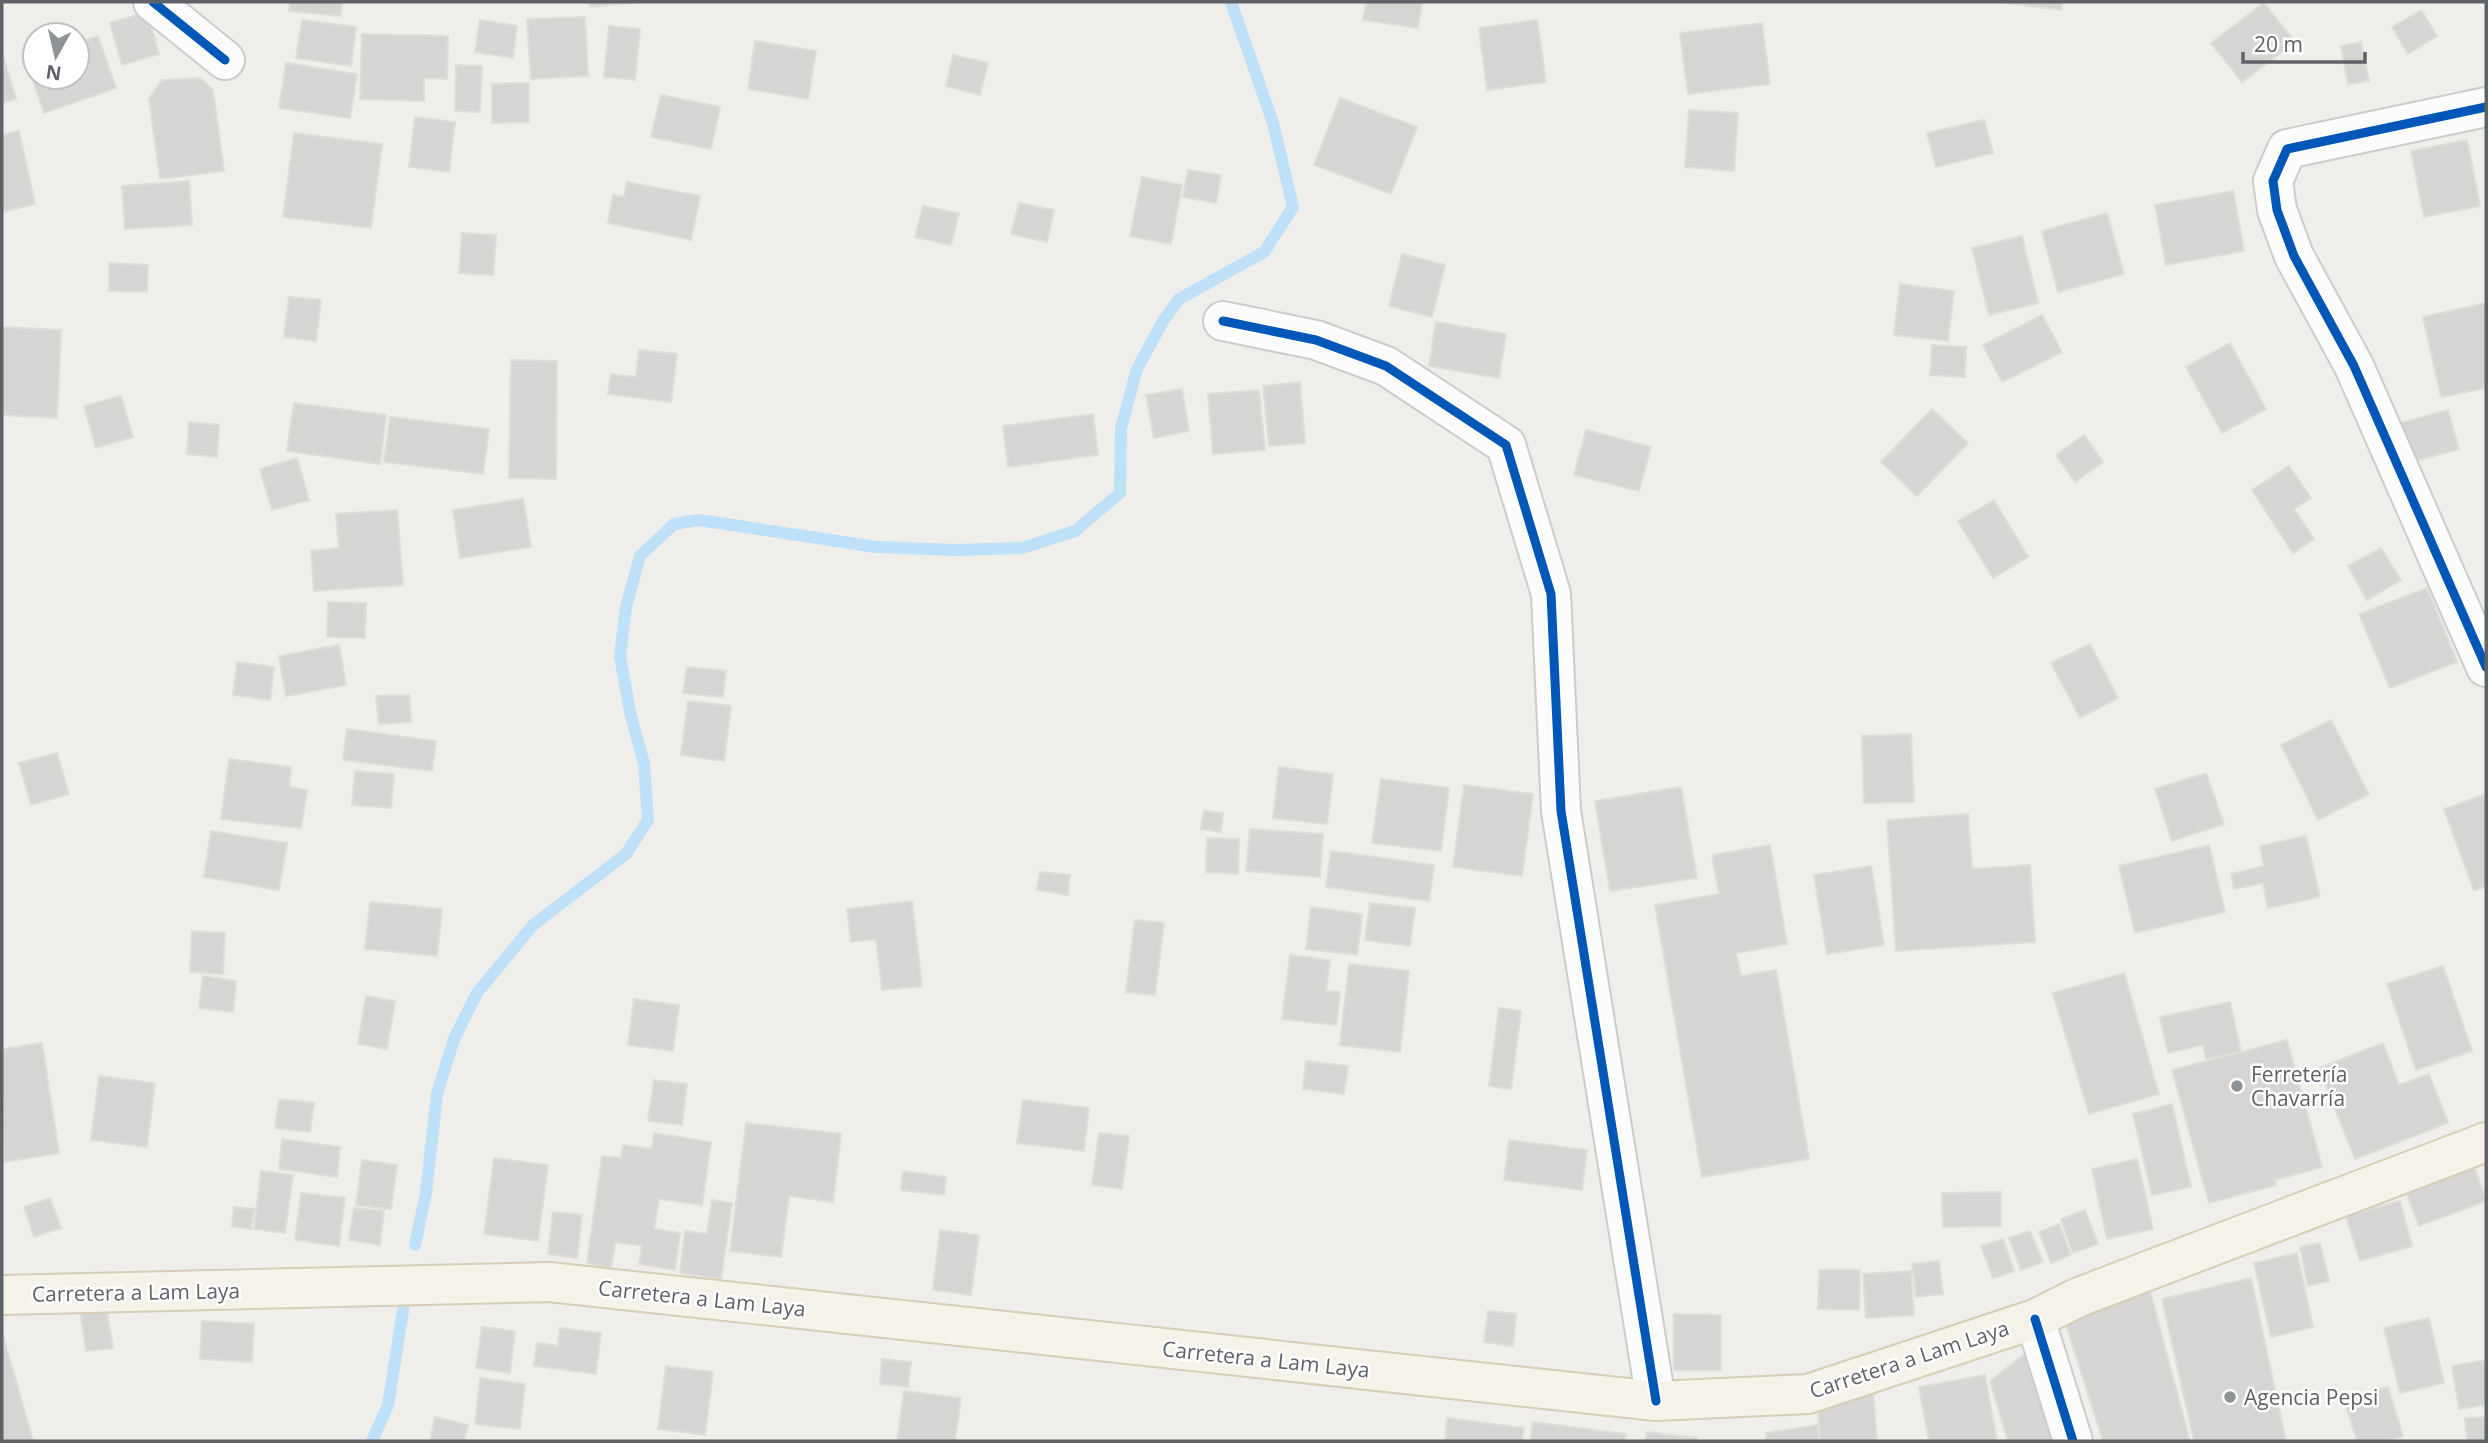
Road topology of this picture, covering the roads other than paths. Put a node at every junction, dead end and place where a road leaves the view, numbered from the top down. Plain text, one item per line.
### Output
1 (153, 2) edge
2 (225, 60) dead end
3 (2486, 107) edge
4 (1223, 321) dead end
5 (2486, 667) edge
6 (2486, 1142) edge
7 (2, 1295) edge
8 (2035, 1319) junction
9 (1656, 1402) junction
10 (2073, 1441) edge

1 - 2 street
3 - 5 street
4 - 9 street
6 - 8 main road, Carretera a Lam Laya
7 - 9 main road, Carretera a Lam Laya
8 - 9 main road, Carretera a Lam Laya
8 - 10 street

